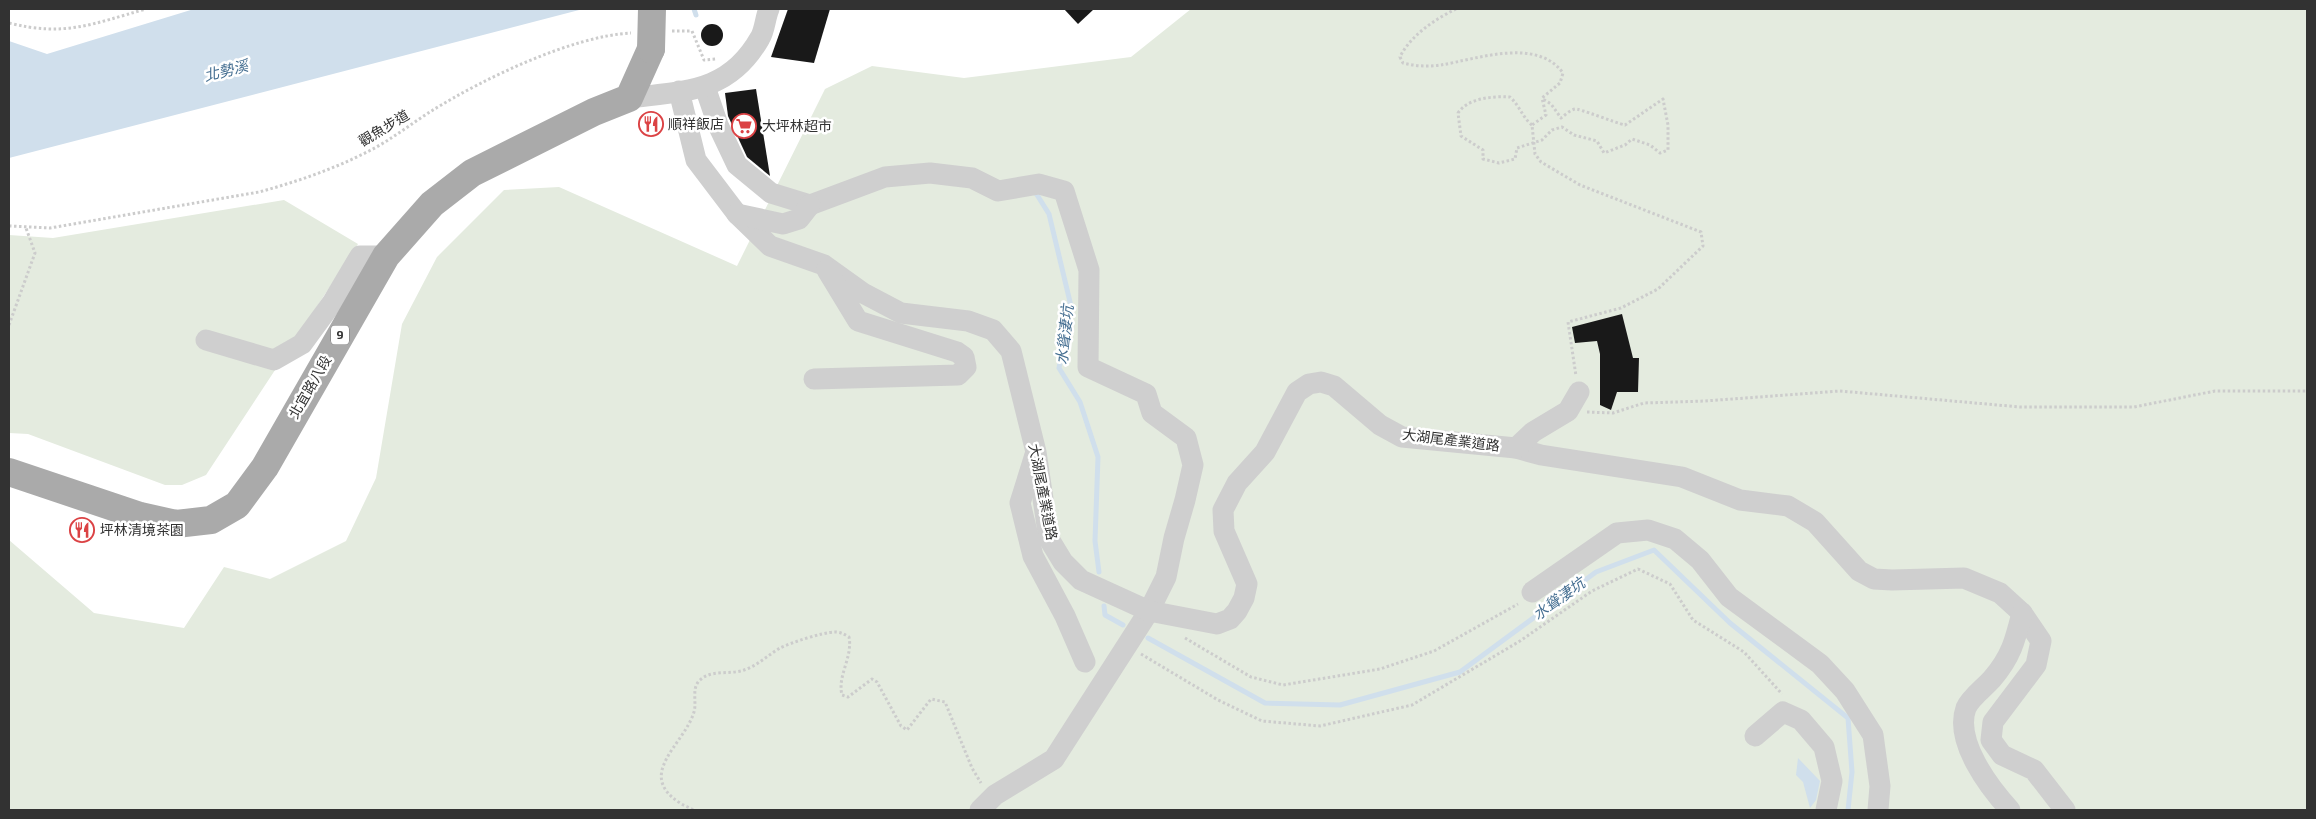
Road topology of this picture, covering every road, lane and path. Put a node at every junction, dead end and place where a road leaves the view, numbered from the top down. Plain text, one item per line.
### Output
1 (146, 9) edge
2 (769, 9) edge
3 (1456, 9) edge
4 (9, 23) edge
5 (652, 30) edge
6 (739, 68) junction
7 (705, 87) junction
8 (679, 92) junction
9 (629, 98) junction
10 (1542, 98) junction
11 (1532, 125) junction
12 (1533, 142) junction
13 (810, 205) junction
14 (737, 214) junction
15 (9, 226) edge
16 (26, 228) junction
17 (386, 256) junction
18 (824, 265) junction
19 (9, 325) edge
20 (206, 340) dead end
21 (814, 379) dead end
22 (2307, 390) edge
23 (1579, 392) joint
24 (1568, 411) junction
25 (1516, 448) junction
26 (1036, 452) junction
27 (9, 472) edge
28 (1529, 596) joint
29 (1149, 611) junction
30 (2022, 614) junction
31 (1183, 637) dead end
32 (1127, 645) junction
33 (1085, 662) dead end
34 (1786, 698) dead end
35 (1755, 736) dead end
36 (994, 794) junction
37 (693, 810) edge
38 (980, 810) edge
39 (1826, 810) edge
40 (1878, 810) edge
41 (2010, 810) edge
42 (2065, 810) edge

1 - 4 path
2 - 6 street
3 - 10 path
5 - 6 path, 觀魚步道
5 - 9 main road
5 - 16 path, 觀魚步道
6 - 7 street
7 - 8 street
7 - 13 street
8 - 9 street
8 - 14 street, 大湖尾產業道路
9 - 17 main road, 北宜路八段 / 9
10 - 11 path
10 - 12 path
11 - 12 path
11 - 12 path
12 - 23 path
13 - 14 street
13 - 29 street
14 - 18 street, 大湖尾產業道路
15 - 16 path, 觀魚步道
16 - 19 path
17 - 20 street
17 - 27 main road, 北宜路八段 / 9
18 - 21 street
18 - 26 street, 大湖尾產業道路
22 - 24 path
23 - 24 street
24 - 25 street
25 - 29 street, 大湖尾產業道路
25 - 30 street, 大湖尾產業道路
26 - 29 street, 大湖尾產業道路
26 - 33 street
28 - 31 path
28 - 40 street
29 - 32 street
30 - 41 street
30 - 42 street, 大湖尾產業道路
32 - 34 path
32 - 36 street
35 - 39 street
36 - 37 path
36 - 38 street

